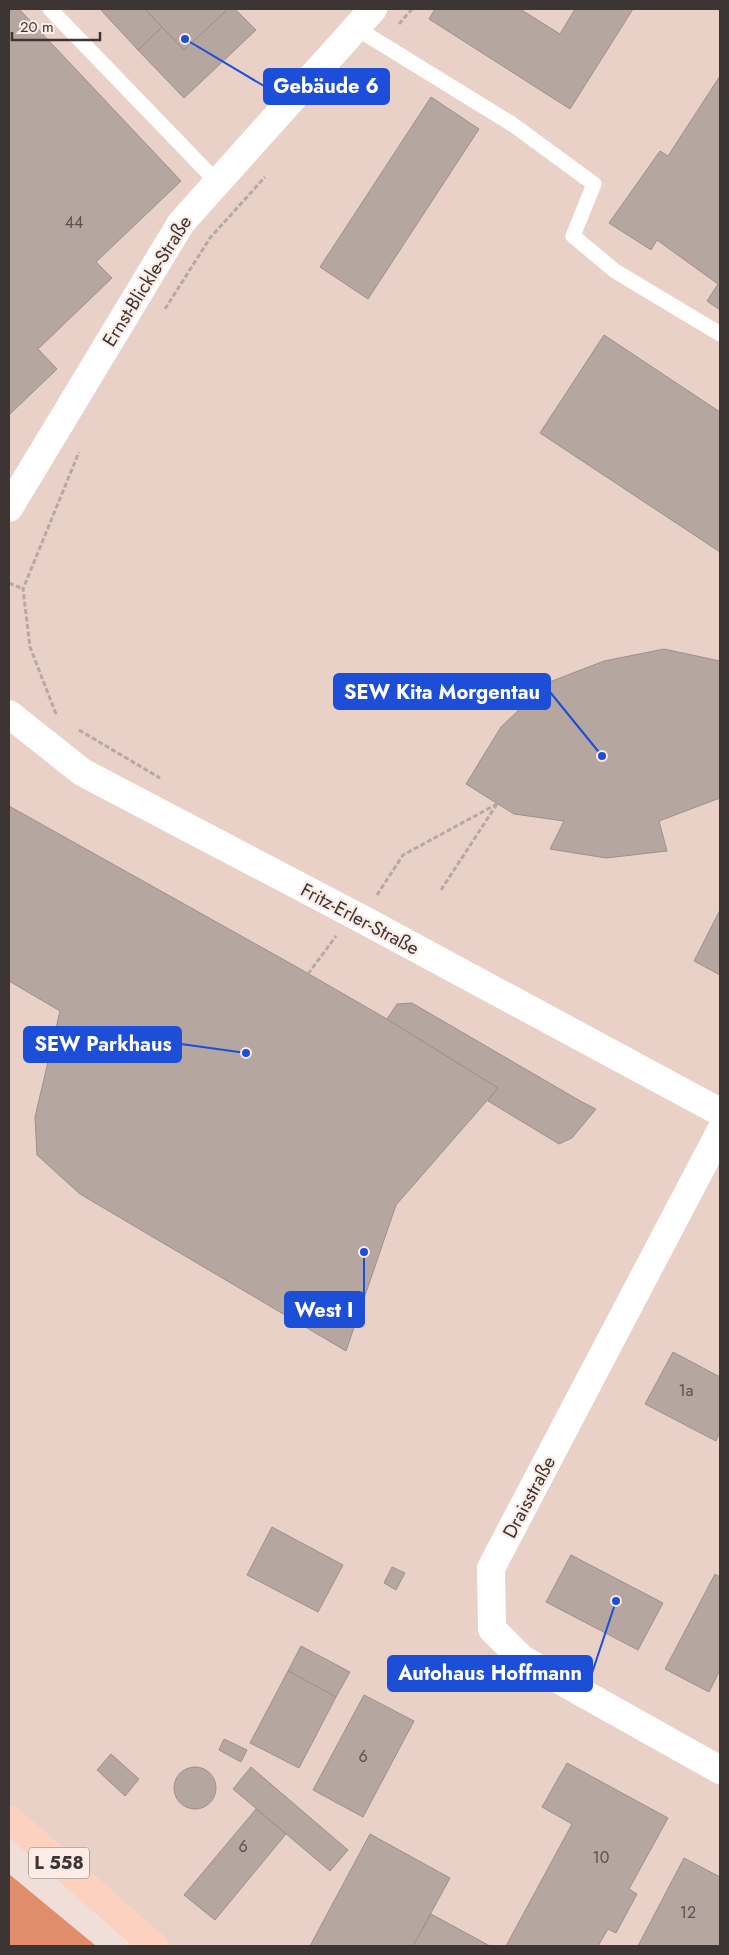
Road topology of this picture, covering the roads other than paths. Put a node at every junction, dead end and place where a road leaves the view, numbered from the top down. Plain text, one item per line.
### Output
1 (50, 9) edge
2 (365, 18) edge
3 (217, 182) junction
4 (720, 334) edge
5 (9, 508) edge
6 (9, 714) edge
7 (720, 1112) edge
8 (720, 1132) edge
9 (720, 1770) edge
10 (9, 1819) edge
11 (154, 1946) edge

1 - 3 lane
2 - 3 street, Ernst-Blickle-Straße
2 - 4 lane
3 - 5 street, Ernst-Blickle-Straße
6 - 7 street, Fritz-Erler-Straße
8 - 9 street, Draisstraße
10 - 11 main road, L 558

